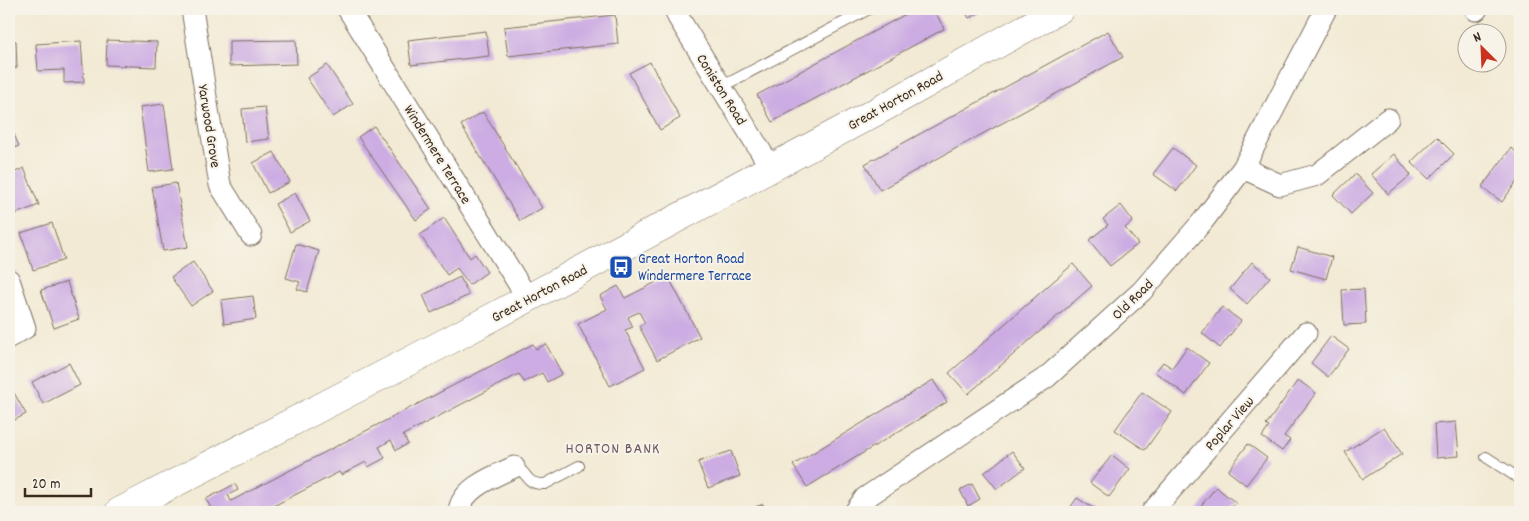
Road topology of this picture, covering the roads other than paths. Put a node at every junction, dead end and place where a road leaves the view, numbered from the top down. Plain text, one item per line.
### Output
1 (192, 9) edge
2 (348, 9) edge
3 (675, 9) edge
4 (869, 9) edge
5 (1060, 9) edge
6 (1326, 9) edge
7 (721, 87) junction
8 (1388, 119) dead end
9 (771, 168) junction
10 (1243, 168) junction
11 (252, 235) dead end
12 (9, 280) edge
13 (528, 299) junction
14 (1306, 333) dead end
15 (9, 337) edge
16 (1486, 458) dead end
17 (579, 466) dead end
18 (514, 467) joint
19 (1520, 479) edge
20 (118, 512) edge
21 (459, 512) edge
22 (855, 512) edge
23 (1152, 512) edge

1 - 11 street, Yarwood Grove
2 - 13 street, Windermere Terrace
3 - 7 street, Coniston Road
4 - 7 lane
5 - 9 main road, Great Horton Road
6 - 10 street, Old Road
7 - 9 street, Coniston Road
8 - 10 street
9 - 13 main road, Great Horton Road
10 - 22 street, Old Road
12 - 15 street
13 - 20 main road, Great Horton Road
14 - 23 street, Poplar View
16 - 19 lane
17 - 18 lane
18 - 21 street

